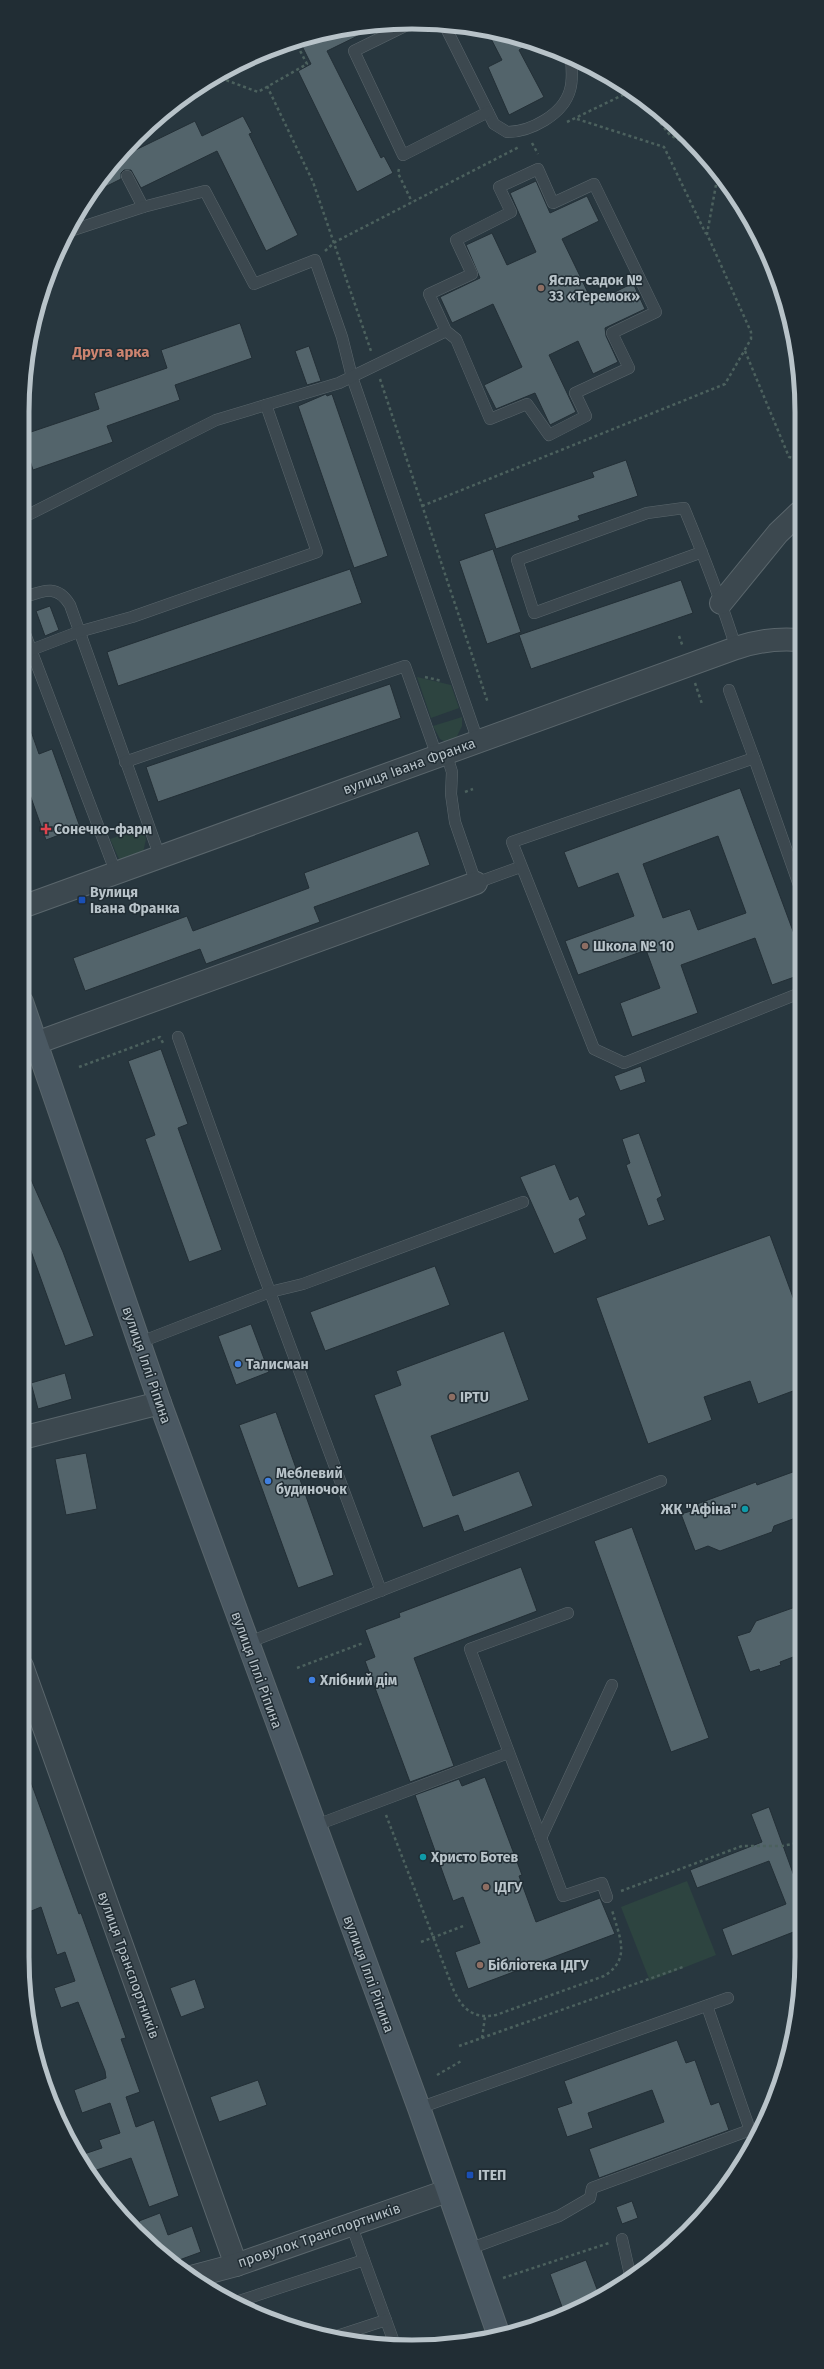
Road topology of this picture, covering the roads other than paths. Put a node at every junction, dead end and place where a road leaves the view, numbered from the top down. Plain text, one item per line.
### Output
1 (398, 30) edge
2 (447, 31) edge
3 (572, 64) edge
4 (488, 112) junction
5 (127, 176) dead end
6 (143, 207) junction
7 (75, 229) edge
8 (446, 331) junction
9 (352, 376) junction
10 (266, 405) junction
11 (29, 514) edge
12 (795, 516) edge
13 (702, 552) junction
14 (29, 595) edge
15 (721, 603) junction
16 (78, 632) junction
17 (795, 640) edge
18 (29, 645) edge
19 (736, 648) junction
20 (31, 650) junction
21 (729, 690) dead end
22 (478, 741) junction
23 (442, 755) junction
24 (754, 758) junction
25 (125, 762) junction
26 (160, 857) junction
27 (520, 867) junction
28 (116, 873) junction
29 (795, 874) edge
30 (476, 883) junction
31 (29, 904) edge
32 (795, 996) edge
33 (29, 1022) edge
34 (178, 1037) dead end
35 (36, 1043) junction
36 (523, 1202) dead end
37 (270, 1292) junction
38 (138, 1343) junction
39 (160, 1403) junction
40 (29, 1436) edge
41 (661, 1480) dead end
42 (381, 1591) junction
43 (568, 1613) dead end
44 (247, 1643) junction
45 (612, 1685) dead end
46 (29, 1686) edge
47 (508, 1753) junction
48 (314, 1826) junction
49 (541, 1838) junction
50 (607, 1897) road end
51 (728, 1998) dead end
52 (707, 2006) junction
53 (419, 2108) junction
54 (446, 2191) junction
55 (351, 2224) junction
56 (622, 2239) road end
57 (469, 2248) junction
58 (364, 2260) junction
59 (236, 2265) junction
60 (629, 2272) edge
61 (199, 2275) edge
62 (241, 2300) edge
63 (386, 2320) junction
64 (497, 2330) edge
65 (343, 2334) edge
66 (393, 2339) edge

1 - 4 lane
2 - 4 lane
3 - 4 lane
5 - 6 lane
6 - 7 lane
6 - 9 lane
8 - 8 lane
8 - 9 lane
9 - 10 lane
9 - 22 lane
10 - 11 lane
10 - 16 lane
12 - 15 street
13 - 13 lane
13 - 15 lane
14 - 16 lane
15 - 19 lane
16 - 20 lane
16 - 25 lane
17 - 19 street, вулиця Івана Франка
18 - 20 lane
19 - 22 street, вулиця Івана Франка
20 - 28 lane
21 - 24 lane
22 - 23 street, вулиця Івана Франка
23 - 25 lane
23 - 26 street, вулиця Івана Франка
23 - 30 lane
24 - 27 lane
24 - 29 lane
25 - 26 lane
26 - 28 street, вулиця Івана Франка
27 - 30 lane
27 - 32 lane
28 - 31 street, вулиця Івана Франка
30 - 35 street
33 - 35 main road, вулиця Іллі Ріпина
34 - 37 lane
35 - 38 main road, вулиця Іллі Ріпина
36 - 37 lane
37 - 38 lane
37 - 42 lane
38 - 39 main road, вулиця Іллі Ріпина
39 - 40 street
39 - 44 main road, вулиця Іллі Ріпина
41 - 42 lane
42 - 44 lane
43 - 47 lane
44 - 48 main road, вулиця Іллі Ріпина
45 - 49 lane
46 - 59 street, вулиця Транспортників
47 - 48 lane
47 - 49 lane
48 - 53 main road, вулиця Іллі Ріпина
49 - 50 lane
51 - 52 lane
52 - 53 lane
52 - 57 lane
53 - 54 main road, вулиця Іллі Ріпина
54 - 55 street, провулок Транспортників
54 - 57 main road, вулиця Іллі Ріпина
55 - 58 lane
55 - 59 street, провулок Транспортників
56 - 60 lane
57 - 64 main road, вулиця Іллі Ріпина
58 - 62 lane
58 - 63 lane
59 - 61 street, провулок Транспортників
63 - 65 lane
63 - 66 lane

